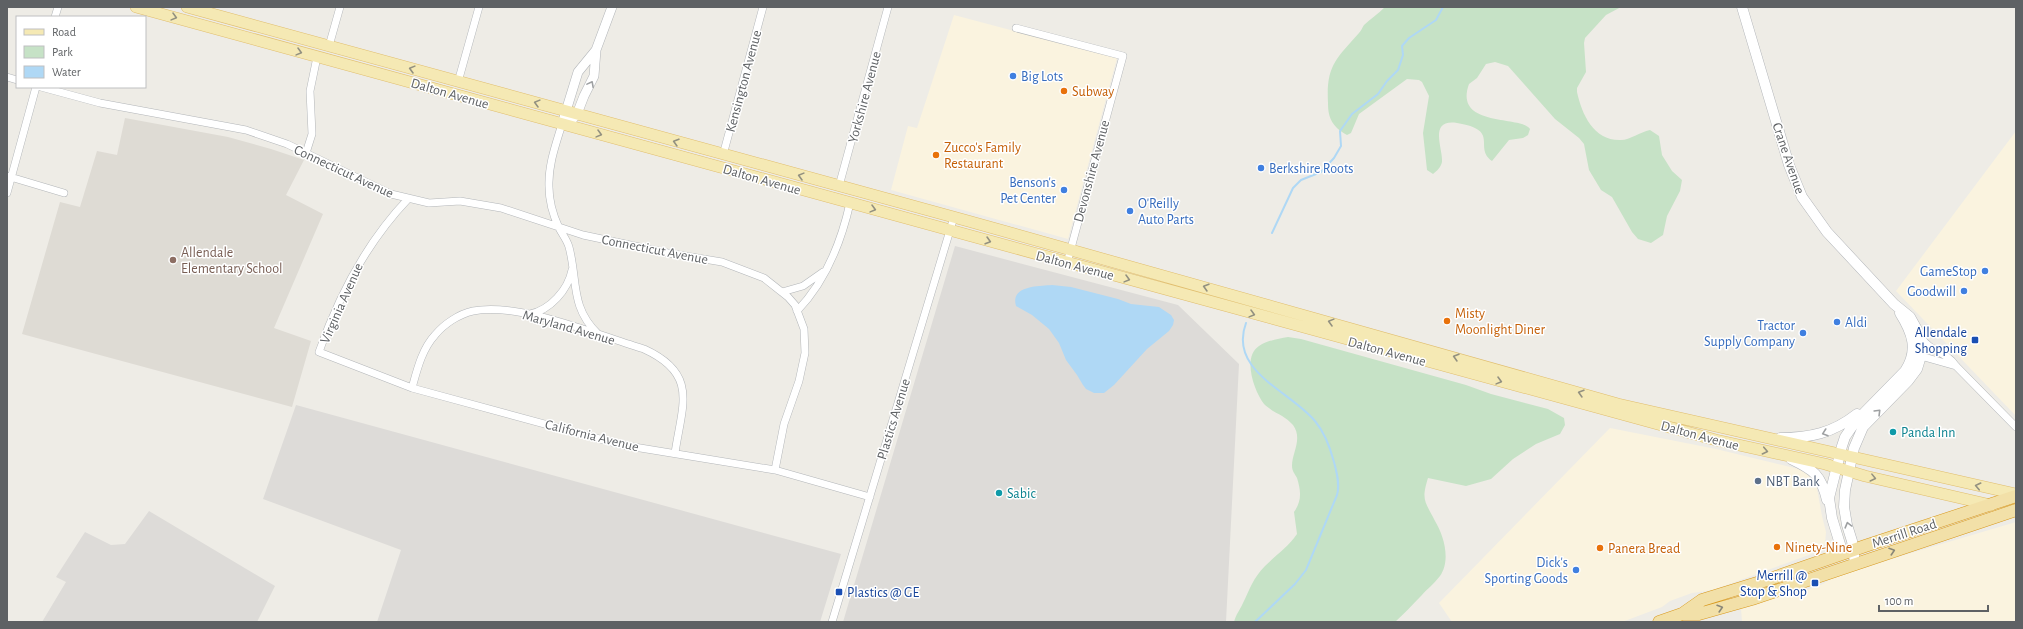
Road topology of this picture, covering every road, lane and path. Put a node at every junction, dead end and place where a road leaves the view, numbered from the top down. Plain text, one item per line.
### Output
1 (136, 7) edge
2 (187, 7) edge
3 (340, 7) edge
4 (479, 7) edge
5 (612, 7) edge
6 (763, 7) edge
7 (888, 7) edge
8 (1742, 7) edge
9 (200, 9) edge
10 (1016, 28) dead end
11 (329, 46) junction
12 (596, 50) junction
13 (317, 57) junction
14 (458, 82) junction
15 (36, 88) edge
16 (45, 88) edge
17 (566, 111) junction
18 (577, 114) junction
19 (562, 124) junction
20 (306, 153) junction
21 (723, 155) junction
22 (9, 176) edge
23 (839, 186) junction
24 (7, 193) edge
25 (64, 193) dead end
26 (408, 199) junction
27 (850, 203) junction
28 (954, 217) junction
29 (559, 227) junction
30 (951, 231) junction
31 (1070, 250) junction
32 (1067, 263) junction
33 (572, 267) junction
34 (829, 267) junction
35 (782, 292) junction
36 (1894, 304) junction
37 (797, 311) junction
38 (524, 314) junction
39 (599, 335) junction
40 (1921, 337) junction
41 (1935, 350) junction
42 (319, 352) joint
43 (1918, 352) junction
44 (1943, 361) junction
45 (1956, 366) junction
46 (1913, 376) junction
47 (412, 388) junction
48 (1880, 396) junction
49 (1616, 408) junction
50 (1636, 413) junction
51 (2016, 427) edge
52 (1766, 438) junction
53 (675, 453) junction
54 (1840, 454) junction
55 (1782, 455) junction
56 (1852, 457) junction
57 (1836, 467) junction
58 (775, 470) junction
59 (1849, 471) junction
60 (2016, 495) edge
61 (870, 497) junction
62 (1991, 505) junction
63 (2016, 510) edge
64 (1832, 518) junction
65 (1848, 552) junction
66 (1850, 565) junction
67 (1682, 614) junction
68 (832, 622) edge
69 (1659, 622) edge

1 -> 13 main road, Dalton Avenue
2 - 9 main road, Dalton Avenue
3 - 11 street
4 - 14 street
5 - 12 street
6 - 21 street, Kensington Avenue
7 - 23 street, Yorkshire Avenue
8 - 36 main road, Crane Avenue
9 - 11 main road, Dalton Avenue
10 - 31 street, Devonshire Avenue
14 -> 11 main road, Dalton Avenue
12 - 17 street
18 -> 12 street
13 - 19 main road, Dalton Avenue
13 - 20 street
17 -> 14 main road, Dalton Avenue
15 - 22 street
16 - 20 street, Connecticut Avenue
17 - 18 main road, Dalton Avenue
17 - 19 street
18 - 19 street
21 -> 18 main road, Dalton Avenue
19 -> 27 main road, Dalton Avenue
19 - 29 street
20 - 26 street, Connecticut Avenue
23 -> 21 main road, Dalton Avenue
22 - 24 street
22 - 25 street
23 - 28 main road, Dalton Avenue
26 - 29 street, Connecticut Avenue
26 - 42 street, Virginia Avenue
27 -> 30 main road, Dalton Avenue
27 - 34 street
28 - 30 street, Plastics Avenue
28 - 31 main road, Dalton Avenue
29 - 33 street
29 - 35 street, Connecticut Avenue
30 -> 32 main road, Dalton Avenue
30 - 61 street, Plastics Avenue
31 - 32 street, Devonshire Avenue
49 -> 31 main road, Dalton Avenue
32 -> 49 main road, Dalton Avenue
33 - 38 street
33 - 39 street
34 - 35 street
34 - 37 street
35 - 37 street, Connecticut Avenue
36 - 40 main road, Crane Avenue
36 - 43 main road, Crane Avenue
37 - 58 street, Connecticut Avenue
38 - 39 street, Maryland Avenue
38 - 47 street, Maryland Avenue
39 - 53 street, Maryland Avenue
40 - 41 street, Crane Avenue
40 - 43 main road
41 - 43 street
41 - 45 street, Crane Avenue
42 - 47 street, California Avenue
43 - 44 street, Crane Avenue
43 - 46 main road
43 - 48 main road
44 - 45 street, Crane Avenue
44 - 46 street
45 - 51 street, Crane Avenue
56 -> 46 main road
47 - 53 street, California Avenue
48 -> 52 main road
48 - 54 main road
49 - 50 main road, Dalton Avenue
50 - 52 main road, Dalton Avenue
50 -> 55 main road, Dalton Avenue
52 - 54 main road, Dalton Avenue
53 - 58 street, California Avenue
54 - 56 main road, Dalton Avenue
54 - 57 main road
55 - 57 main road, Dalton Avenue
55 - 64 main road
56 - 59 main road
60 -> 56 main road, Dalton Avenue
57 - 59 main road, Dalton Avenue
57 - 64 main road
58 - 61 street, California Avenue
59 -> 62 main road, Dalton Avenue
65 -> 59 main road
60 - 62 highway, Merrill Road
61 - 68 street, Plastics Avenue
62 - 63 highway, Dalton Avenue
62 - 65 highway, Merrill Road
66 -> 63 highway, Merrill Road
64 - 65 main road
65 - 66 main road
65 - 67 highway, Merrill Road
67 -> 66 highway, Merrill Road
67 - 69 highway, Merrill Road

